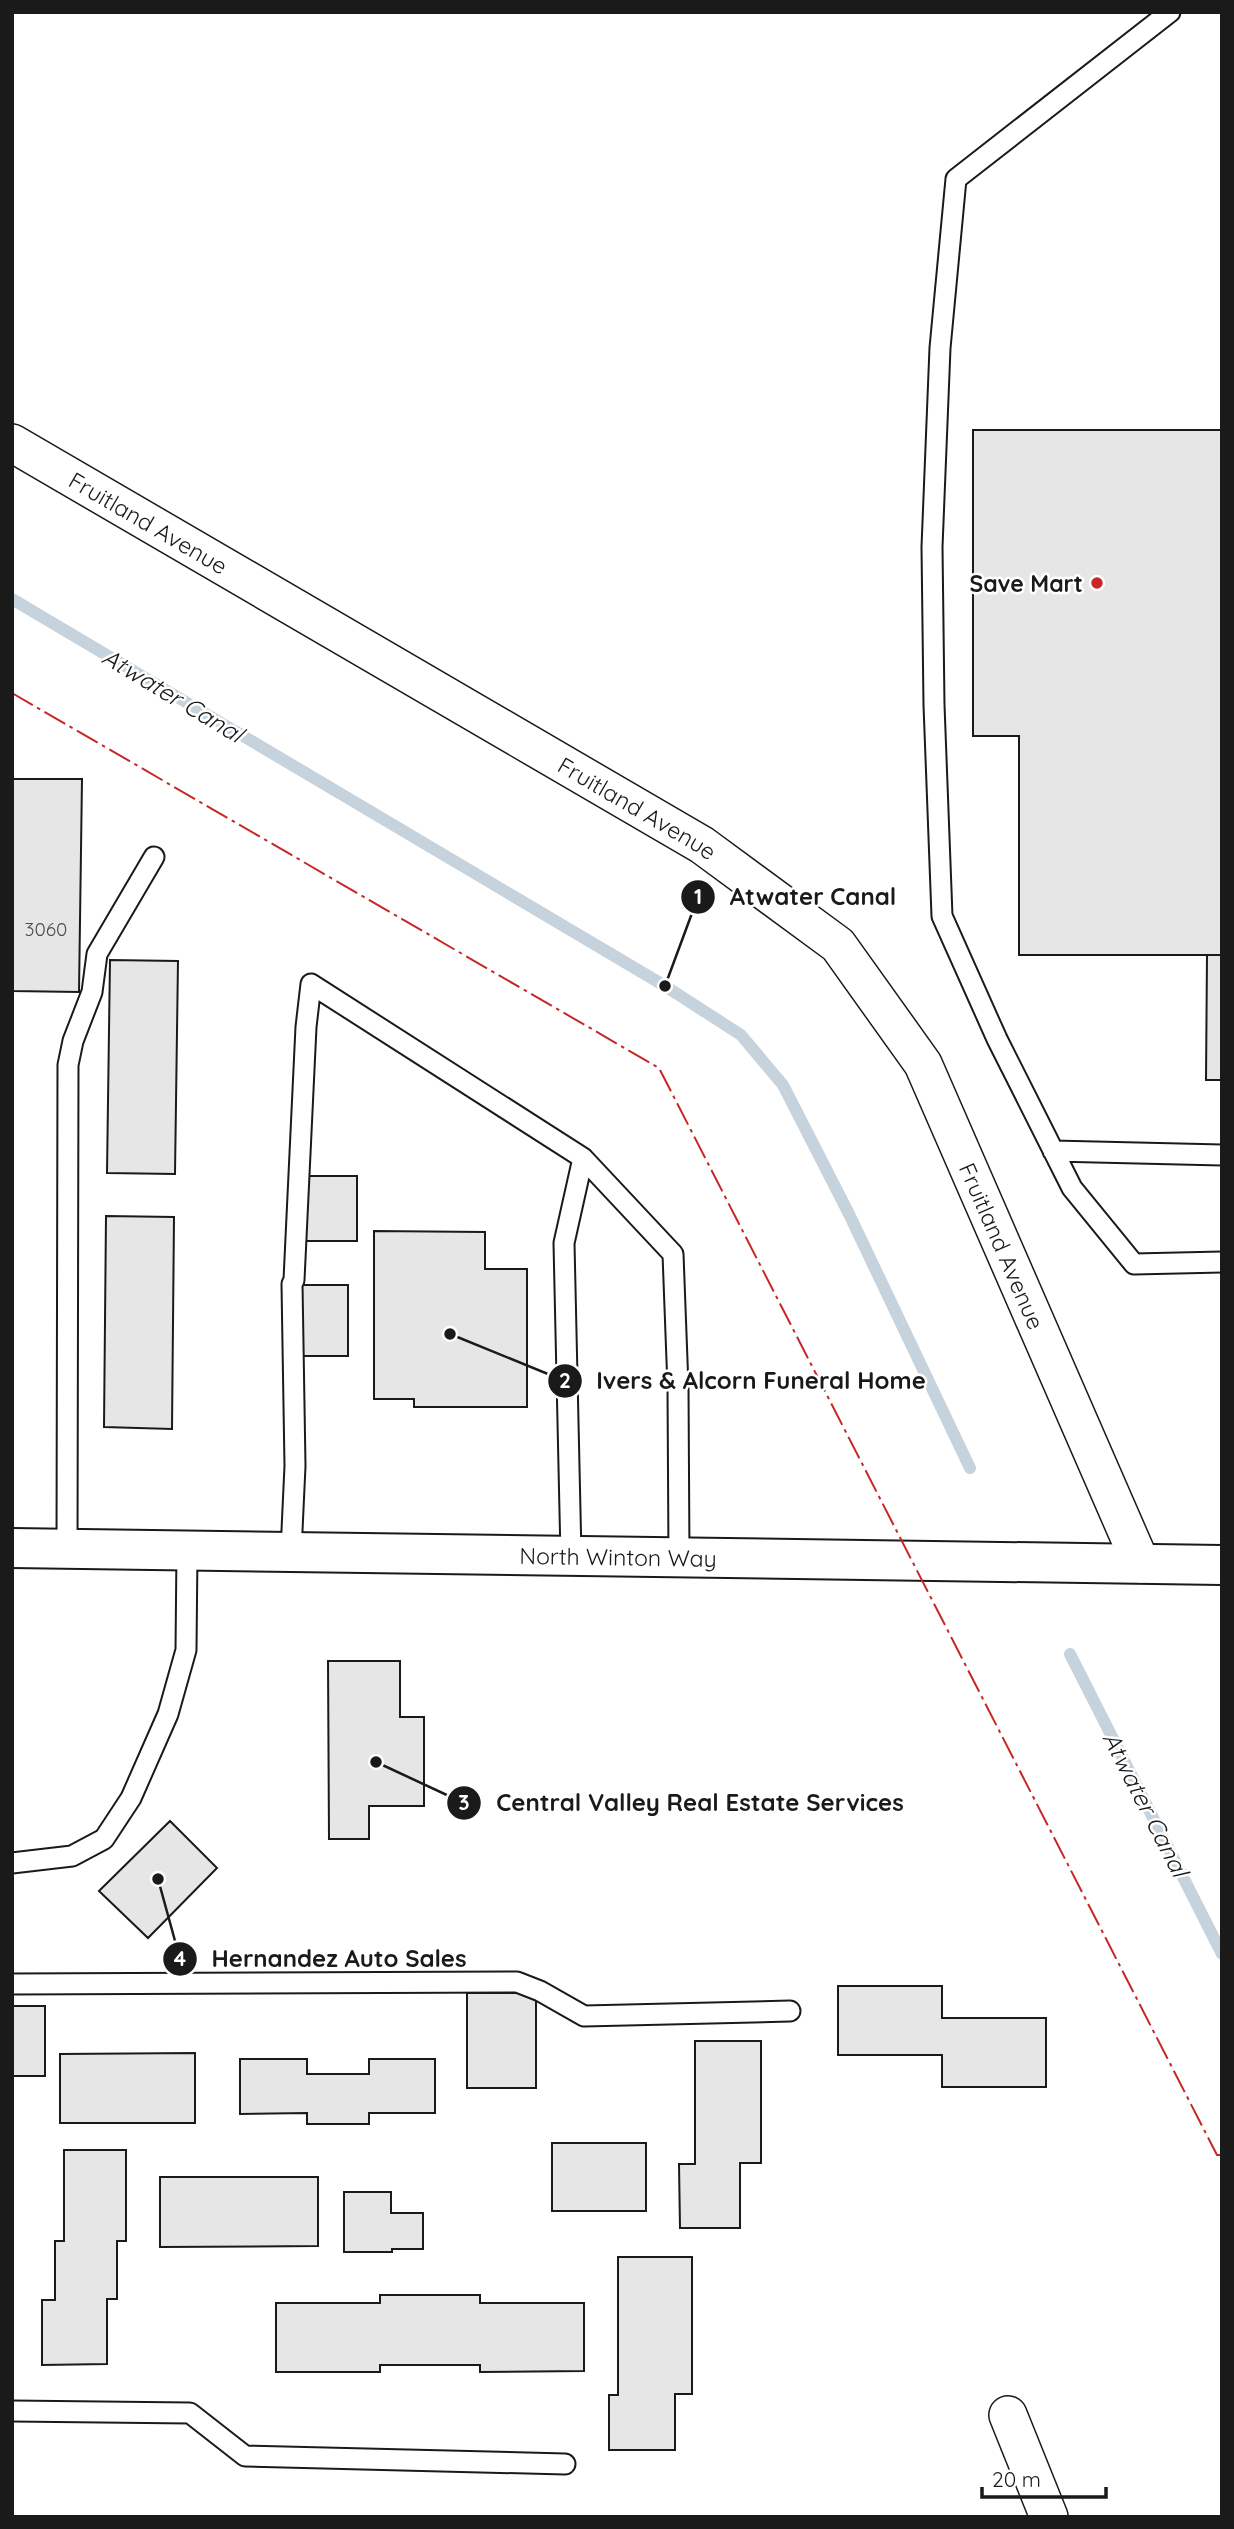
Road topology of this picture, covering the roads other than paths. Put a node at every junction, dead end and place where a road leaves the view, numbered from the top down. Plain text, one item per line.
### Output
1 (1170, 12) edge
2 (12, 443) edge
3 (155, 858) dead end
4 (1053, 1151) junction
5 (1222, 1155) edge
6 (583, 1158) junction
7 (1222, 1262) edge
8 (12, 1548) edge
9 (67, 1548) junction
10 (187, 1550) junction
11 (291, 1552) junction
12 (571, 1556) junction
13 (679, 1557) junction
14 (1141, 1564) junction
15 (1222, 1565) edge
16 (12, 1863) edge
17 (12, 1984) edge
18 (790, 2011) dead end
19 (12, 2411) edge
20 (1008, 2416) dead end
21 (565, 2464) dead end
22 (1049, 2517) edge

1 - 4 lane
2 - 14 street, Fruitland Avenue
3 - 9 lane
4 - 5 lane
4 - 7 lane
6 - 11 lane
6 - 12 lane
6 - 13 lane
8 - 9 main road, North Winton Way
9 - 10 main road, North Winton Way
10 - 11 main road, North Winton Way
10 - 16 lane
11 - 12 main road, North Winton Way
12 - 13 main road, North Winton Way
13 - 14 main road, North Winton Way
14 - 15 main road, North Winton Way
17 - 18 lane
19 - 21 lane
20 - 22 street

